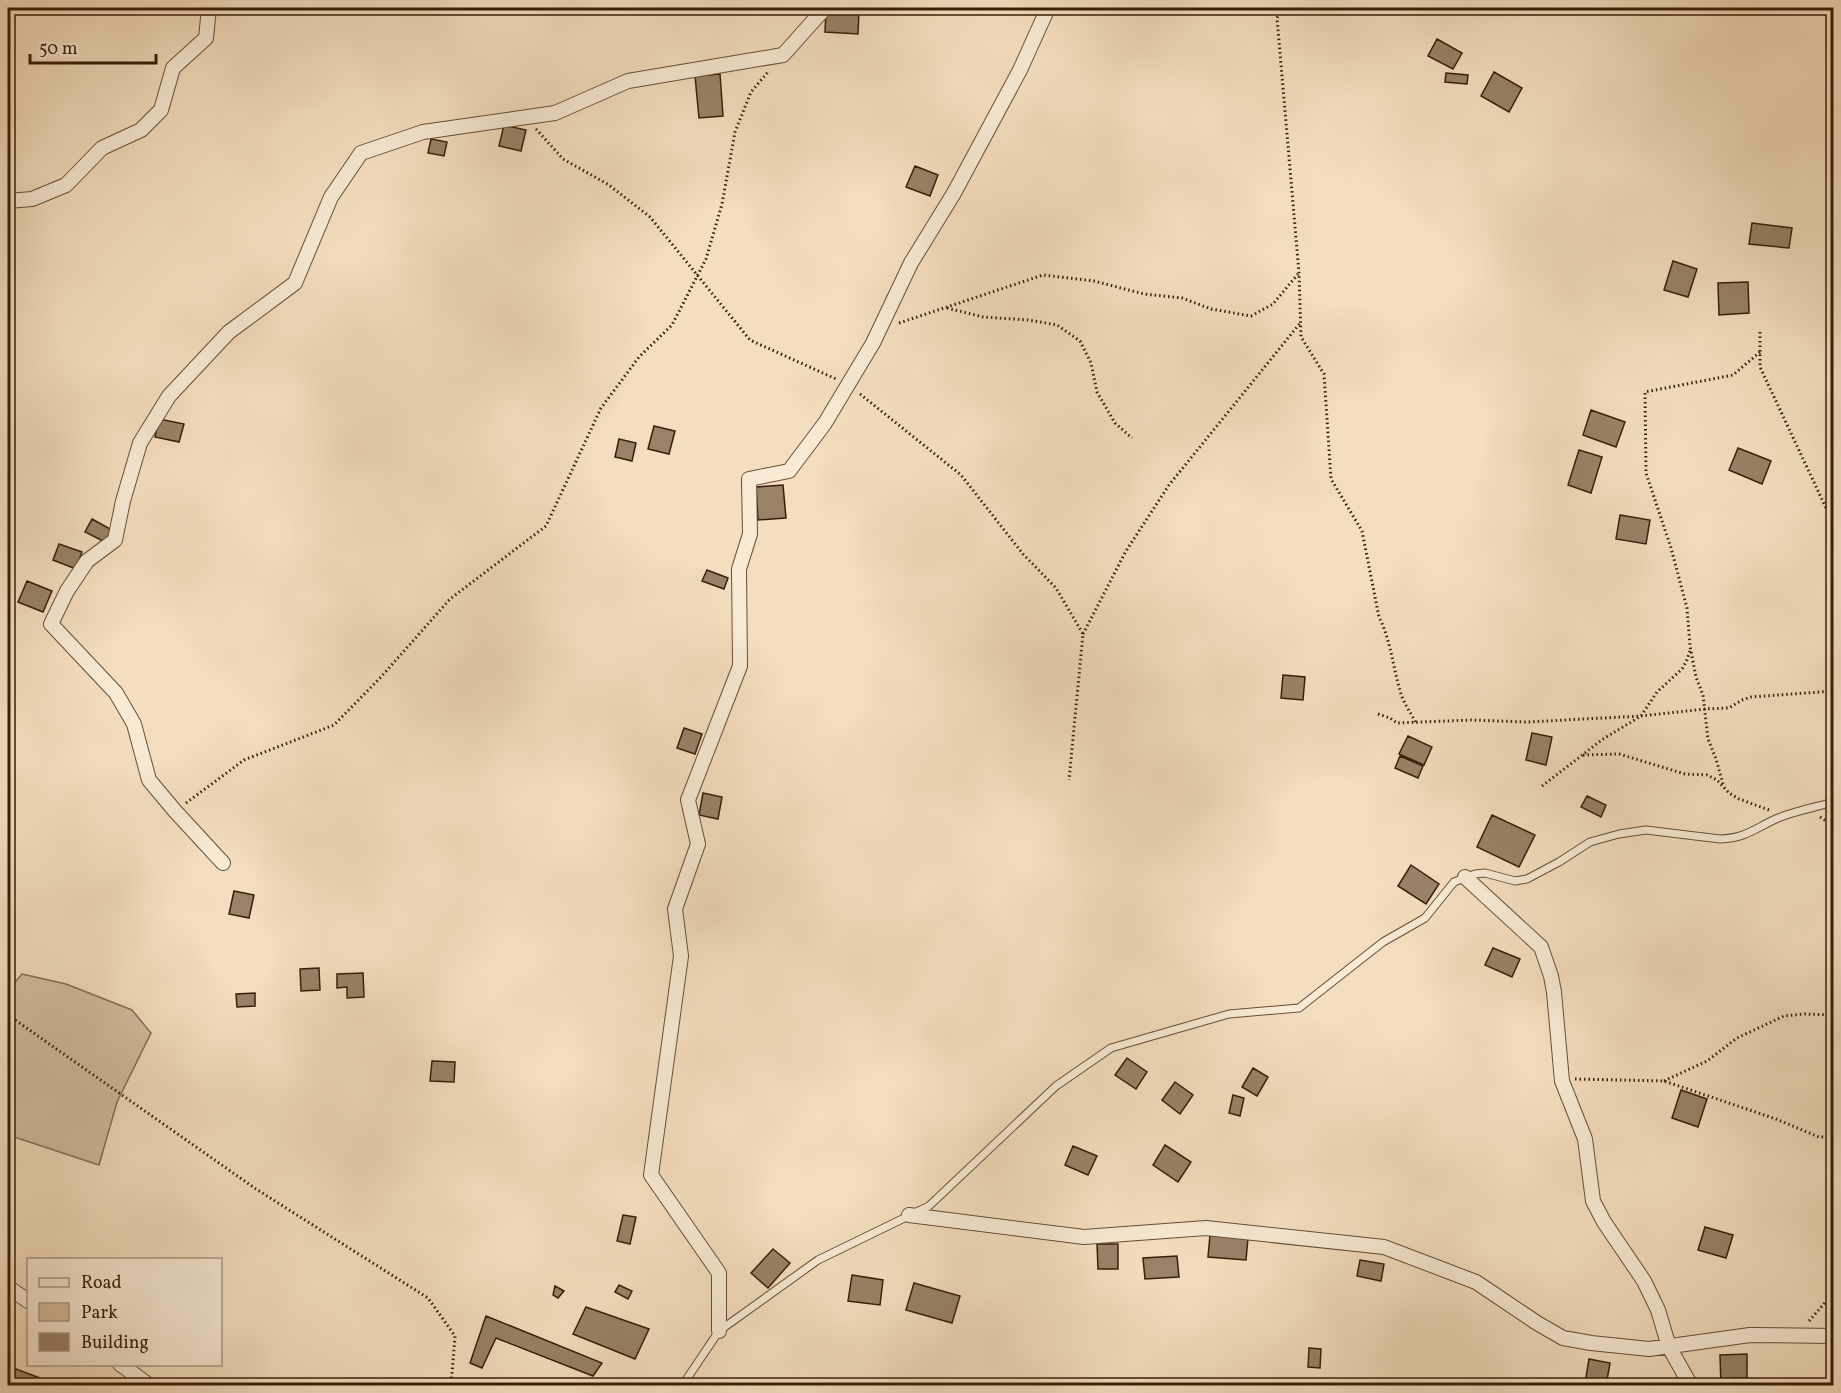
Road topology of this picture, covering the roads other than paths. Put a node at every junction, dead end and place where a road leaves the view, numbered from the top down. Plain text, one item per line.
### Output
1 (209, 8) edge
2 (825, 8) edge
3 (1048, 8) edge
4 (8, 201) edge
5 (1833, 802) edge
6 (223, 863) dead end
7 (1465, 877) junction
8 (909, 1215) junction
9 (8, 1287) edge
10 (27, 1300) edge
11 (719, 1331) junction
12 (1833, 1336) edge
13 (1669, 1347) junction
14 (121, 1366) edge
15 (150, 1386) edge
16 (682, 1386) edge
17 (1690, 1386) edge

1 - 4 street
2 - 6 street
3 - 11 street
5 - 7 lane
7 - 8 lane
7 - 13 street
8 - 11 lane
8 - 13 street
9 - 10 street
11 - 16 lane
12 - 13 street
13 - 17 street
14 - 15 street

